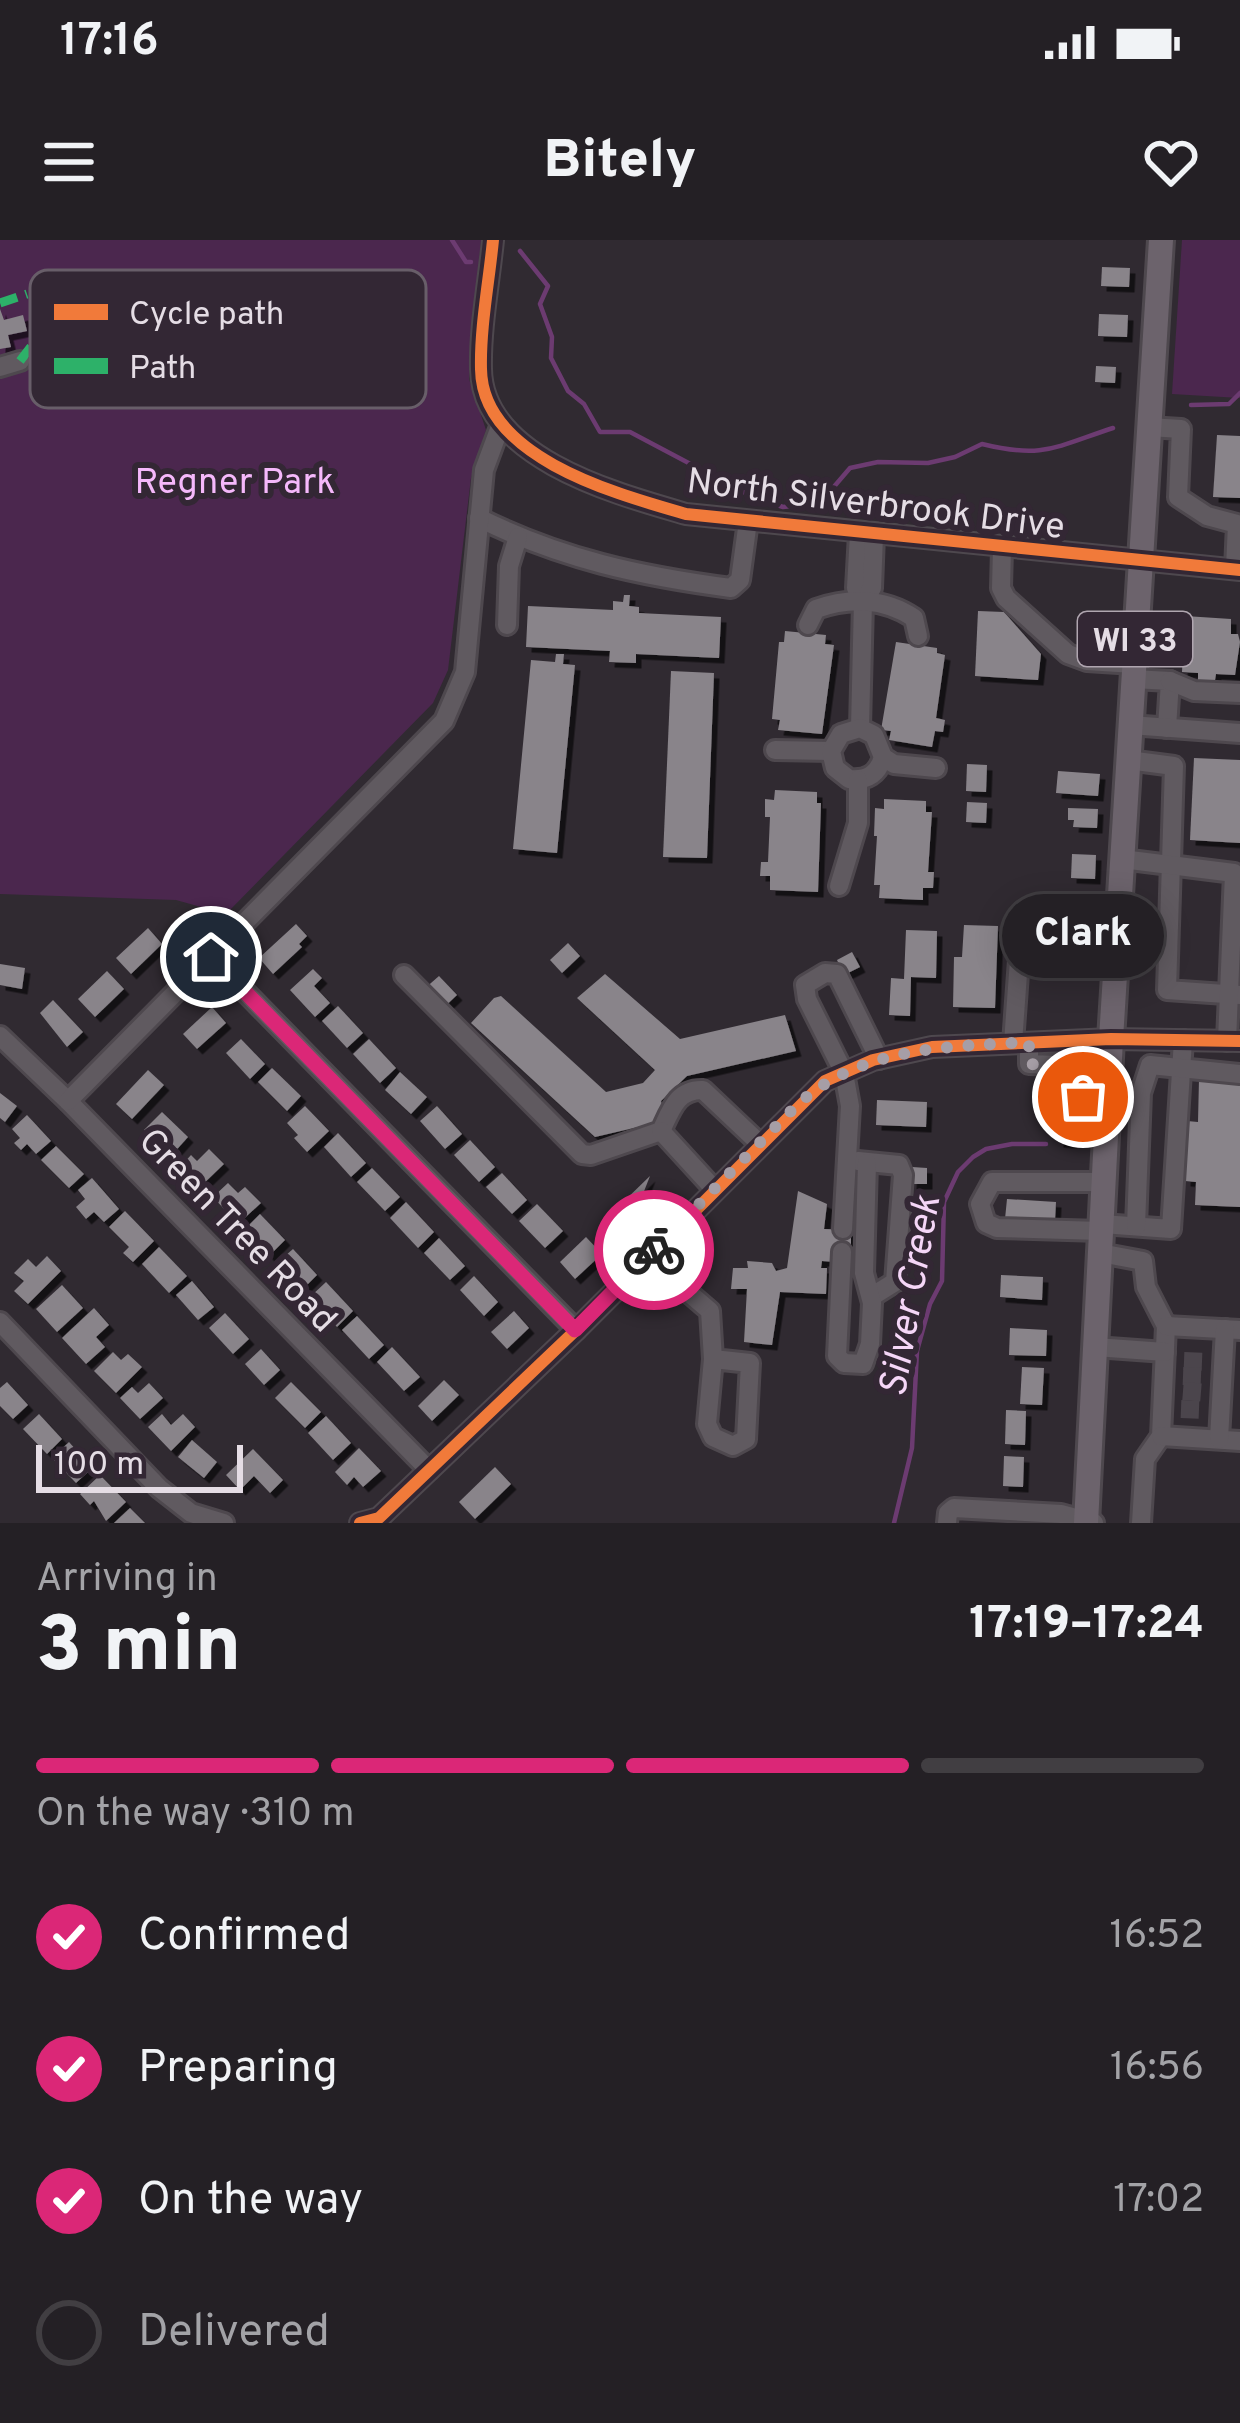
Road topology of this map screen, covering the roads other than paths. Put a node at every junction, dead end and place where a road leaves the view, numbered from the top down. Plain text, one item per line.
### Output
1 (493, 240) edge
2 (1161, 240) edge
3 (20, 361) dead end
4 (0, 367) edge
5 (500, 427) junction
6 (1149, 427) junction
7 (479, 518) junction
8 (748, 521) junction
9 (866, 535) junction
10 (518, 537) junction
11 (1002, 548) junction
12 (1140, 562) junction
13 (1238, 569) edge
14 (863, 601) junction
15 (507, 625) dead end
16 (808, 625) dead end
17 (918, 636) dead end
18 (1134, 671) junction
19 (1170, 681) junction
20 (1240, 693) edge
21 (1130, 725) junction
22 (860, 728) junction
23 (1167, 728) junction
24 (1240, 733) edge
25 (775, 750) dead end
26 (831, 752) junction
27 (883, 757) junction
28 (1128, 760) junction
29 (936, 768) dead end
30 (858, 780) junction
31 (1122, 859) junction
32 (1171, 864) junction
33 (839, 886) dead end
34 (1118, 929) junction
35 (211, 957) junction
36 (404, 975) dead end
37 (1234, 994) edge
38 (0, 1036) edge
39 (1111, 1039) junction
40 (1183, 1040) junction
41 (1234, 1041) edge
42 (1021, 1043) junction
43 (878, 1059) junction
44 (1179, 1066) junction
45 (844, 1072) junction
46 (1240, 1074) edge
47 (68, 1101) junction
48 (1106, 1130) junction
49 (661, 1131) junction
50 (759, 1143) junction
51 (857, 1161) junction
52 (1104, 1181) junction
53 (714, 1190) junction
54 (1136, 1226) junction
55 (843, 1229) dead end
56 (1101, 1236) junction
57 (842, 1252) dead end
58 (647, 1257) junction
59 (871, 1297) junction
60 (0, 1322) edge
61 (1166, 1326) junction
62 (1232, 1329) edge
63 (575, 1330) junction
64 (1095, 1347) junction
65 (713, 1359) junction
66 (1172, 1380) junction
67 (1161, 1436) junction
68 (1219, 1439) junction
69 (1240, 1441) edge
70 (429, 1470) junction
71 (224, 1523) edge
72 (360, 1523) edge
73 (947, 1523) edge
74 (1088, 1523) edge
75 (1141, 1523) edge

1 - 5 street
2 - 6 main road, WI 33
3 - 4 street
5 - 7 street
5 - 8 street, North Silverbrook Drive
6 - 12 main road, WI 33
6 - 13 street
7 - 10 street
7 - 35 street
8 - 9 street, North Silverbrook Drive
8 - 10 street
9 - 11 street, North Silverbrook Drive
9 - 14 street
10 - 15 street
11 - 12 street, North Silverbrook Drive
11 - 18 street
12 - 13 street, North Silverbrook Drive
12 - 18 main road, WI 33
14 - 16 street
14 - 17 street
14 - 22 street
18 - 19 street
18 - 21 main road, WI 33
19 - 20 street
19 - 23 street
21 - 23 street
21 - 28 main road, WI 33
22 - 26 street
22 - 27 street
23 - 24 street
25 - 26 street
26 - 30 street
27 - 29 street
27 - 30 street
28 - 31 main road, WI 33
28 - 32 street
30 - 33 street
31 - 32 street
31 - 34 main road, WI 33
32 - 37 street
32 - 37 street
34 - 39 main road, WI 33
34 - 42 street
35 - 47 street
35 - 63 street
36 - 49 street
37 - 41 street
38 - 47 street, Green Tree Road
39 - 40 street
39 - 42 street
39 - 48 main road, WI 33
40 - 41 street
40 - 44 street
42 - 43 street
42 - 48 street
43 - 45 street
43 - 45 street
44 - 46 street
44 - 54 street
44 - 54 street
45 - 50 street
45 - 51 street
47 - 70 street, Green Tree Road
48 - 52 main road, WI 33
49 - 50 street
49 - 53 street
50 - 53 street
51 - 55 street
51 - 59 street
51 - 59 street
52 - 56 main road, WI 33
52 - 56 street
53 - 58 street
54 - 56 street
56 - 61 street
56 - 64 main road, WI 33
57 - 59 street
58 - 63 street
58 - 65 street
60 - 71 street
61 - 62 street
61 - 66 street
62 - 68 street
63 - 70 street
64 - 66 street
64 - 74 main road, WI 33
65 - 65 street
66 - 67 street
67 - 68 street
67 - 75 street
68 - 69 street
70 - 72 street
73 - 74 street

